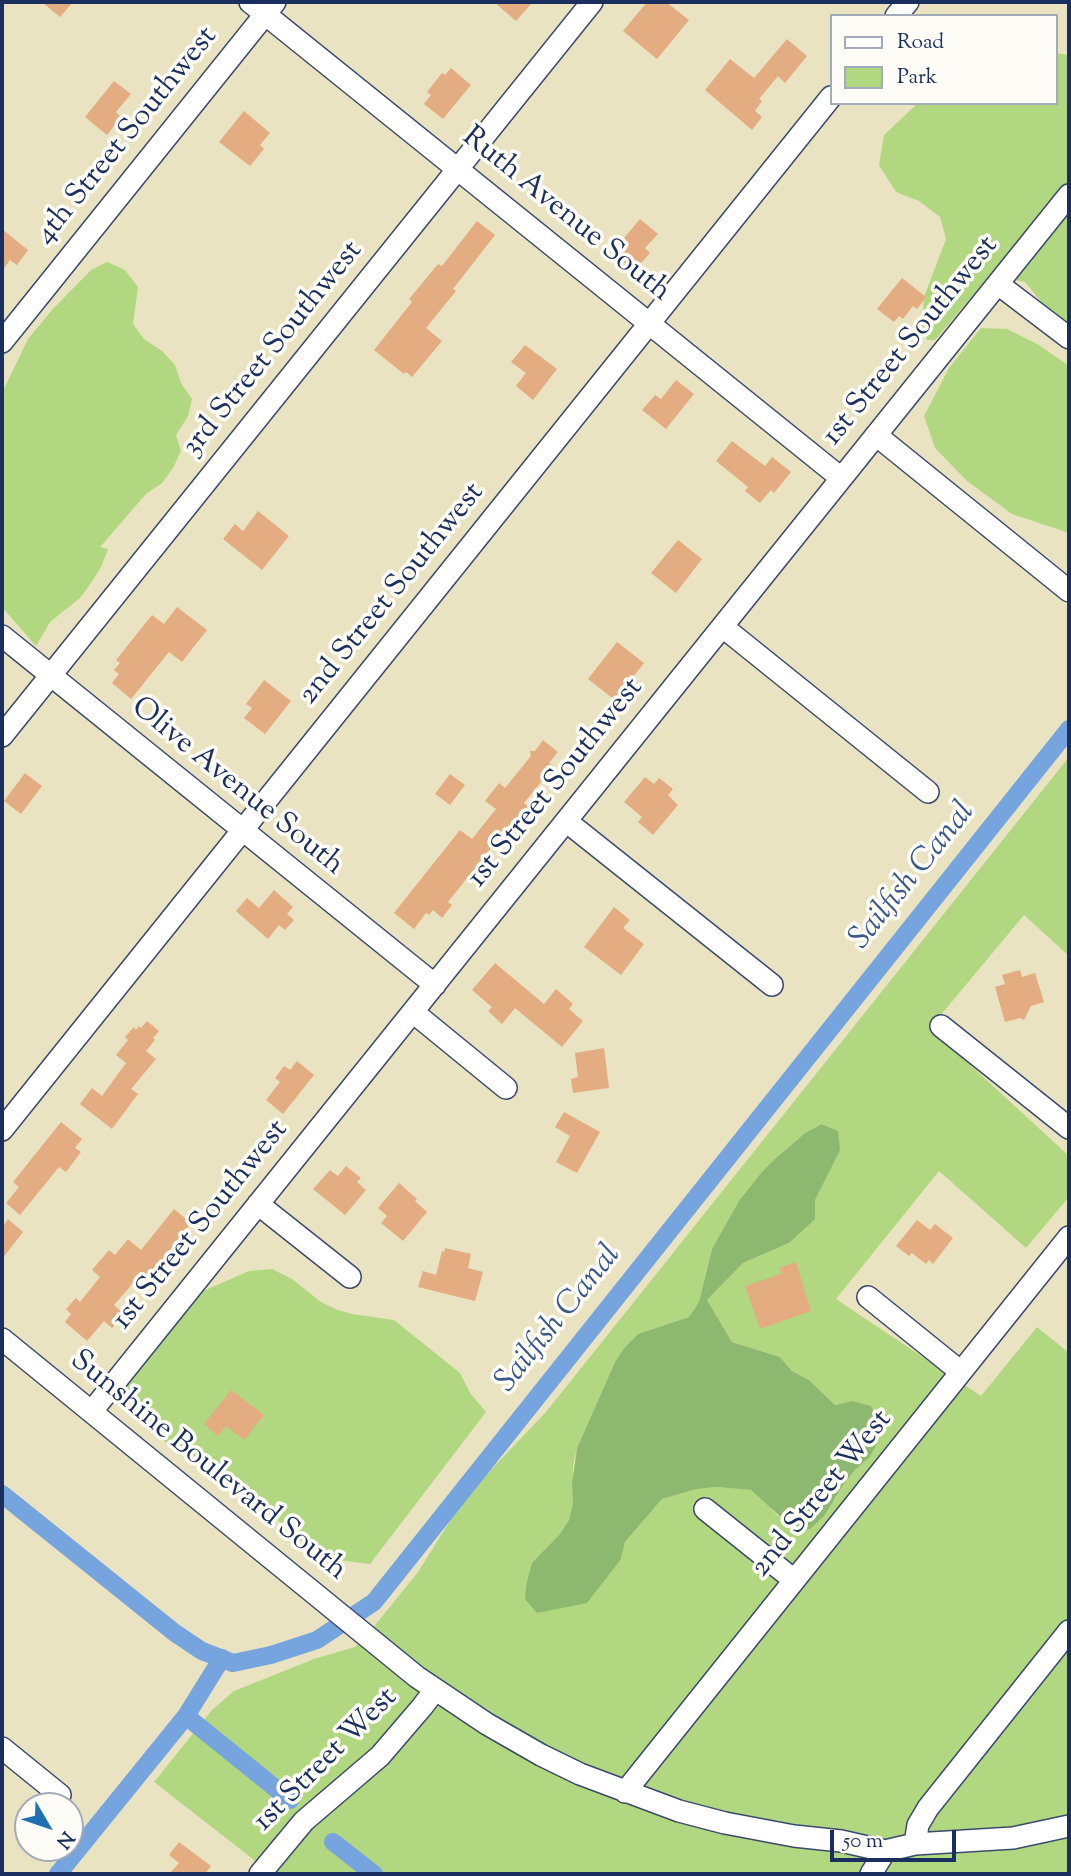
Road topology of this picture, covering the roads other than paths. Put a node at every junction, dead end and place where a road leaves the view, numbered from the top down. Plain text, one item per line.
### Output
1 (593, 2) edge
2 (263, 6) edge
3 (830, 98) edge
4 (458, 169) junction
5 (1069, 195) edge
6 (999, 284) junction
7 (651, 323) junction
8 (1069, 338) edge
9 (2, 342) edge
10 (876, 435) junction
11 (841, 478) junction
12 (1069, 591) edge
13 (723, 627) junction
14 (2, 636) edge
15 (50, 676) junction
16 (2, 736) edge
17 (928, 792) dead end
18 (566, 821) junction
19 (242, 830) junction
20 (435, 985) junction
21 (772, 985) dead end
22 (412, 1012) junction
23 (941, 1026) dead end
24 (506, 1088) dead end
25 (1069, 1128) edge
26 (2, 1130) edge
27 (258, 1204) junction
28 (1069, 1237) edge
29 (350, 1278) dead end
30 (869, 1297) dead end
31 (2, 1339) edge
32 (961, 1372) junction
33 (92, 1411) junction
34 (705, 1509) dead end
35 (794, 1580) junction
36 (1069, 1631) edge
37 (435, 1689) junction
38 (2, 1748) edge
39 (56, 1792) edge
40 (625, 1792) junction
41 (1069, 1826) edge
42 (915, 1844) junction
43 (885, 1852) junction
44 (260, 1874) edge
45 (872, 1874) edge

1 - 4 street, 3rd Street Southwest
2 - 4 street, Ruth Avenue South
2 - 9 street, 4th Street Southwest
3 - 7 street, 2nd Street Southwest
4 - 7 street, Ruth Avenue South
4 - 15 street, 3rd Street Southwest
5 - 6 street, 1st Street Southwest
6 - 8 street
6 - 10 street, 1st Street Southwest
7 - 11 street, Ruth Avenue South
7 - 19 street, 2nd Street Southwest
10 - 11 street, 1st Street Southwest
10 - 12 street
11 - 13 street, 1st Street Southwest
13 - 17 street
13 - 18 street, 1st Street Southwest
14 - 15 street, Olive Avenue South
15 - 16 street, 3rd Street Southwest
15 - 19 street, Olive Avenue South
18 - 20 street, 1st Street Southwest
18 - 21 street
19 - 20 street, Olive Avenue South
19 - 26 street, 2nd Street Southwest
20 - 22 street, 1st Street Southwest
22 - 24 street
22 - 27 street, 1st Street Southwest
23 - 25 street
27 - 29 street
27 - 33 street, 1st Street Southwest
28 - 32 street, 2nd Street West
30 - 32 street
31 - 33 street, Sunshine Boulevard South
32 - 35 street, 2nd Street West
33 - 37 street, Sunshine Boulevard South
34 - 35 street
35 - 40 street, 2nd Street West
36 - 42 street
37 - 40 street, Sunshine Boulevard South
37 - 44 street, 1st Street West
38 - 39 street
40 - 43 street, Sunshine Boulevard South
41 - 42 street
42 - 43 street
43 - 45 street

